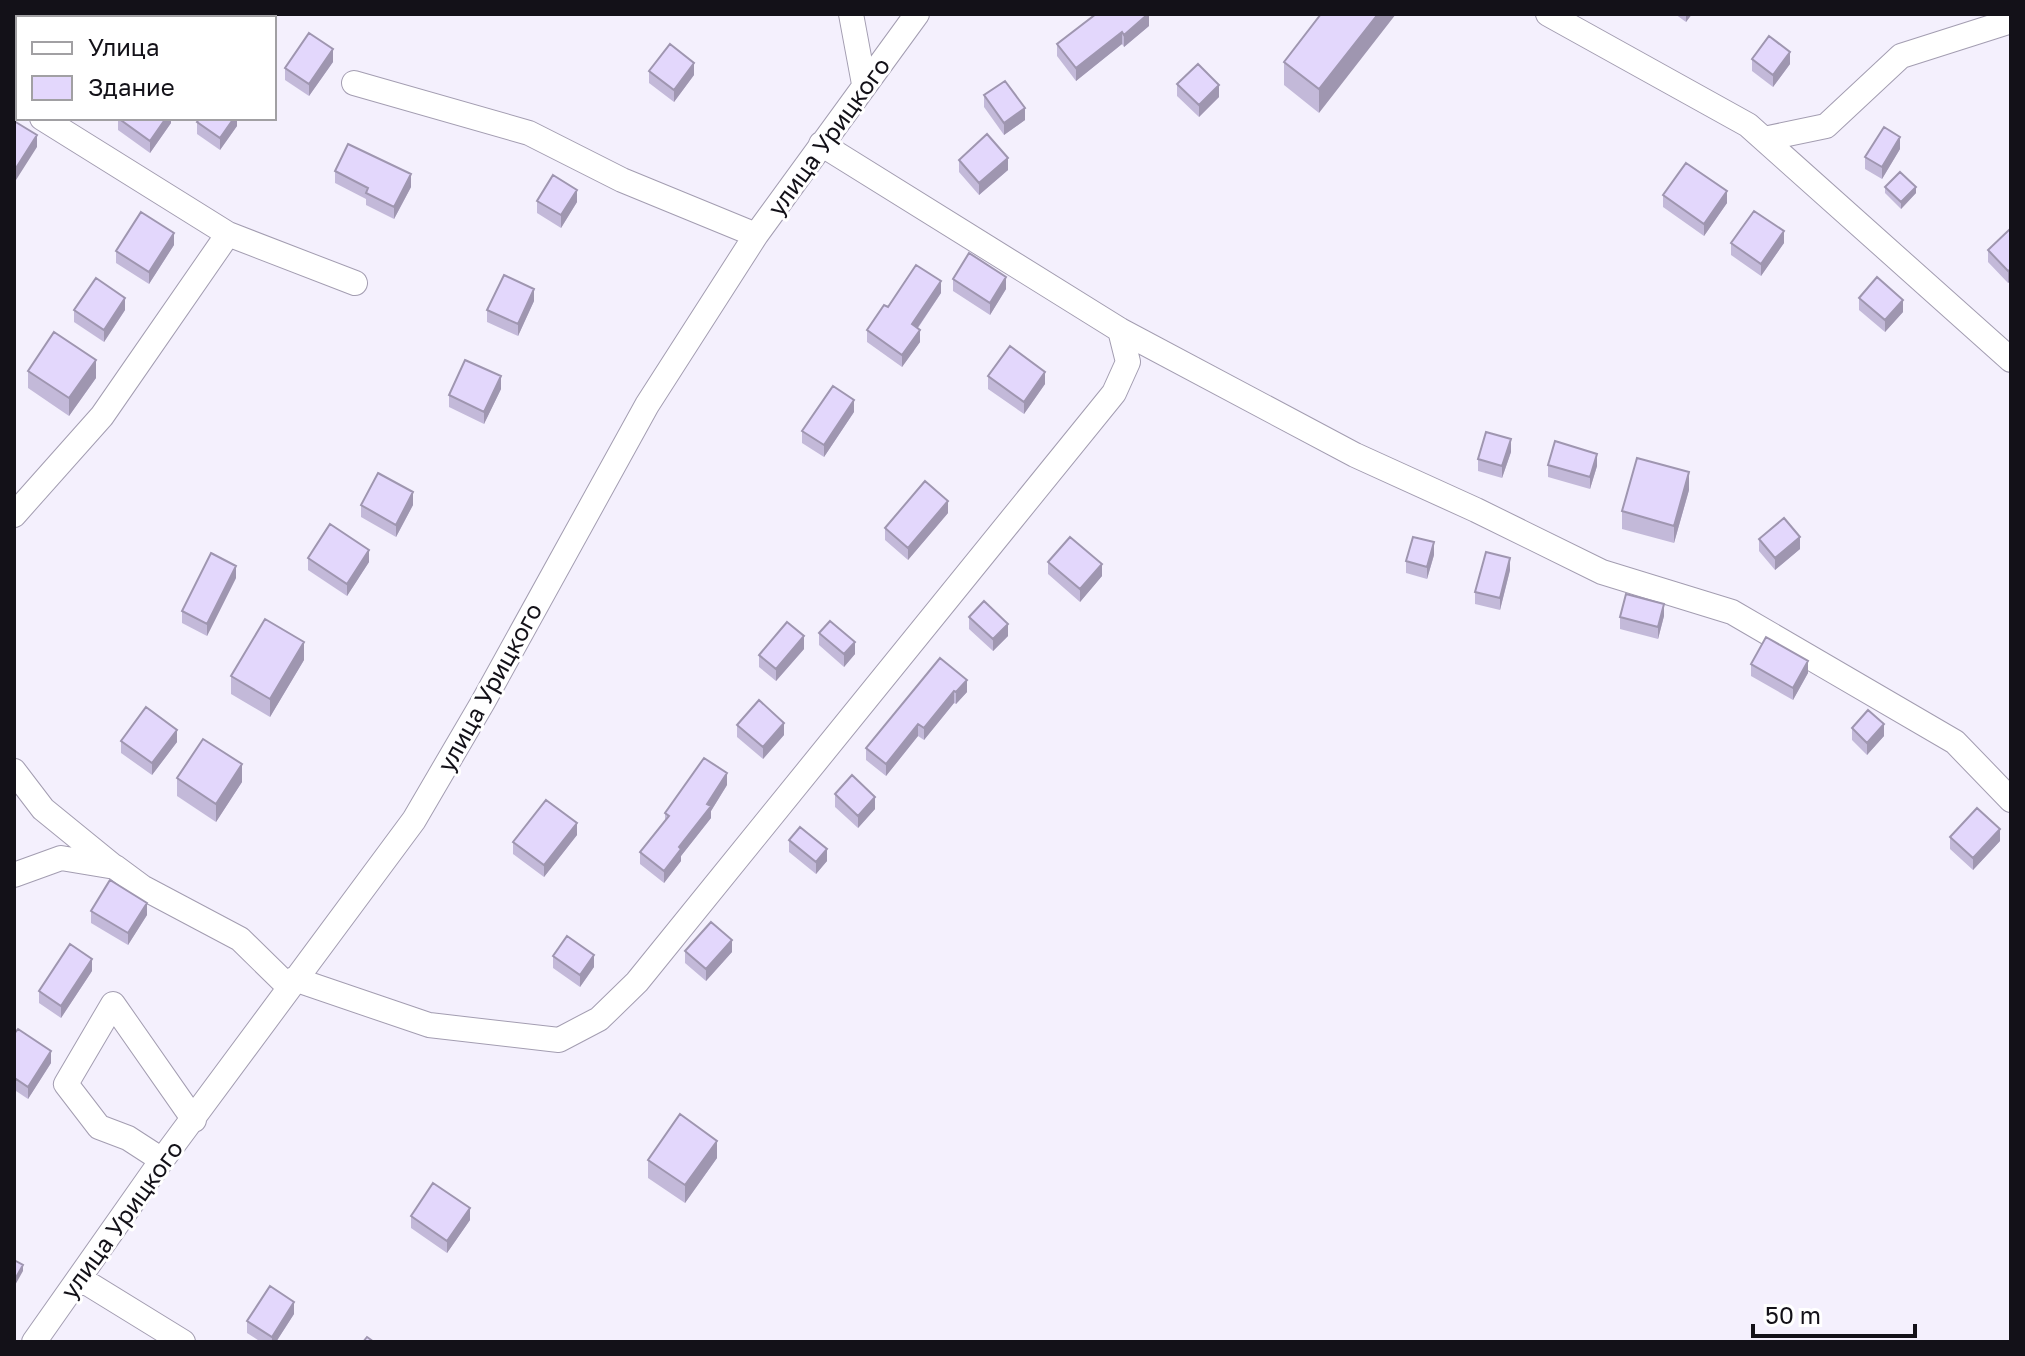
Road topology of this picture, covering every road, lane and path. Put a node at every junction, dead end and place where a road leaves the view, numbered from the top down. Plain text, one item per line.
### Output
1 (851, 14) edge
2 (917, 14) edge
3 (1548, 14) edge
4 (2011, 21) edge
5 (354, 83) dead end
6 (864, 84) junction
7 (45, 120) edge
8 (1764, 139) junction
9 (821, 144) junction
10 (228, 234) junction
11 (756, 235) junction
12 (355, 283) dead end
13 (1120, 330) junction
14 (2011, 360) edge
15 (14, 515) edge
16 (14, 771) edge
17 (2011, 800) edge
18 (115, 867) junction
19 (14, 875) edge
20 (291, 983) junction
21 (194, 1120) junction
22 (162, 1160) junction
23 (79, 1278) junction
24 (34, 1342) edge
25 (183, 1342) edge

1 - 6 street
2 - 6 street, улица Урицкого
3 - 8 street
4 - 8 street
5 - 11 street
6 - 9 street, улица Урицкого
7 - 10 street
8 - 14 street
9 - 11 street, улица Урицкого
9 - 13 street
10 - 12 street
10 - 15 street
11 - 20 street, улица Урицкого
13 - 17 street
13 - 20 street
16 - 18 street
18 - 19 street
18 - 20 street
20 - 21 street, улица Урицкого
21 - 22 street, улица Урицкого
21 - 22 street
22 - 23 street, улица Урицкого
23 - 24 street, улица Урицкого
23 - 25 street

